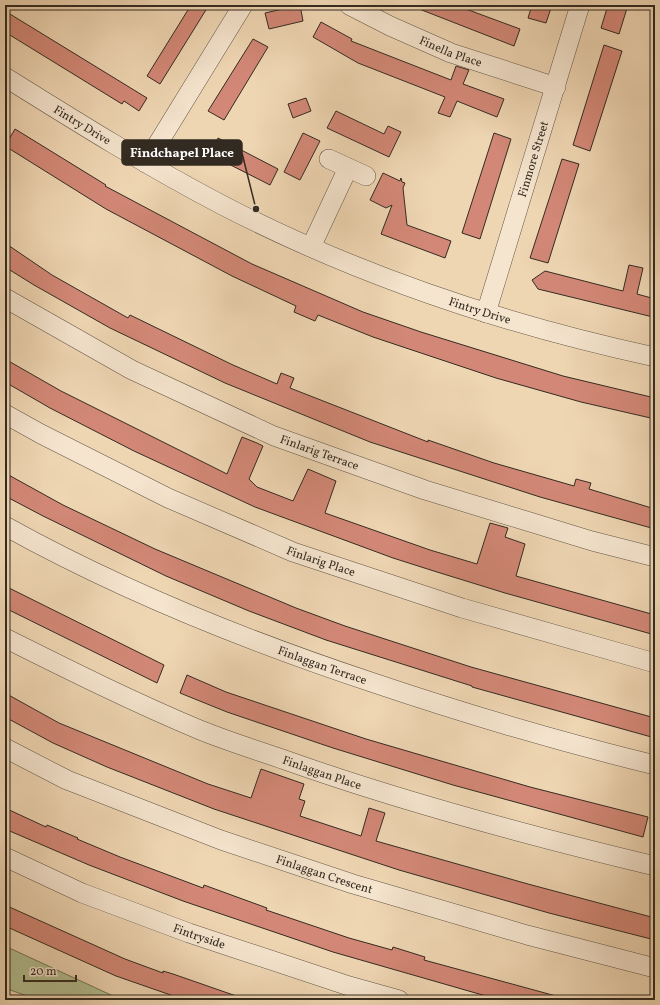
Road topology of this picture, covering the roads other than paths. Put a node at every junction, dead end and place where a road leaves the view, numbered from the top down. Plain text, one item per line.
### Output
1 (243, 5) edge
2 (349, 5) edge
3 (580, 5) edge
4 (5, 77) edge
5 (556, 87) junction
6 (329, 159) dead end
7 (146, 163) junction
8 (348, 168) junction
9 (366, 176) dead end
10 (311, 247) junction
11 (5, 298) edge
12 (486, 313) junction
13 (655, 357) edge
14 (5, 414) edge
15 (5, 526) edge
16 (655, 557) edge
17 (5, 638) edge
18 (655, 663) edge
19 (5, 748) edge
20 (655, 765) edge
21 (5, 857) edge
22 (655, 866) edge
23 (655, 968) edge
24 (399, 1000) edge

1 - 7 street
2 - 5 street, Finella Place
3 - 5 street, Finmore Street
4 - 7 street, Fintry Drive
5 - 12 street, Finmore Street
6 - 8 street
7 - 10 street, Fintry Drive
8 - 9 street
8 - 10 street
10 - 12 street, Fintry Drive
11 - 16 street, Finlarig Terrace
12 - 13 street, Fintry Drive
14 - 18 street, Finlarig Place
15 - 20 street, Finlaggan Terrace
17 - 22 street, Finlaggan Place
19 - 23 street, Finlaggan Crescent
21 - 24 street, Fintryside

